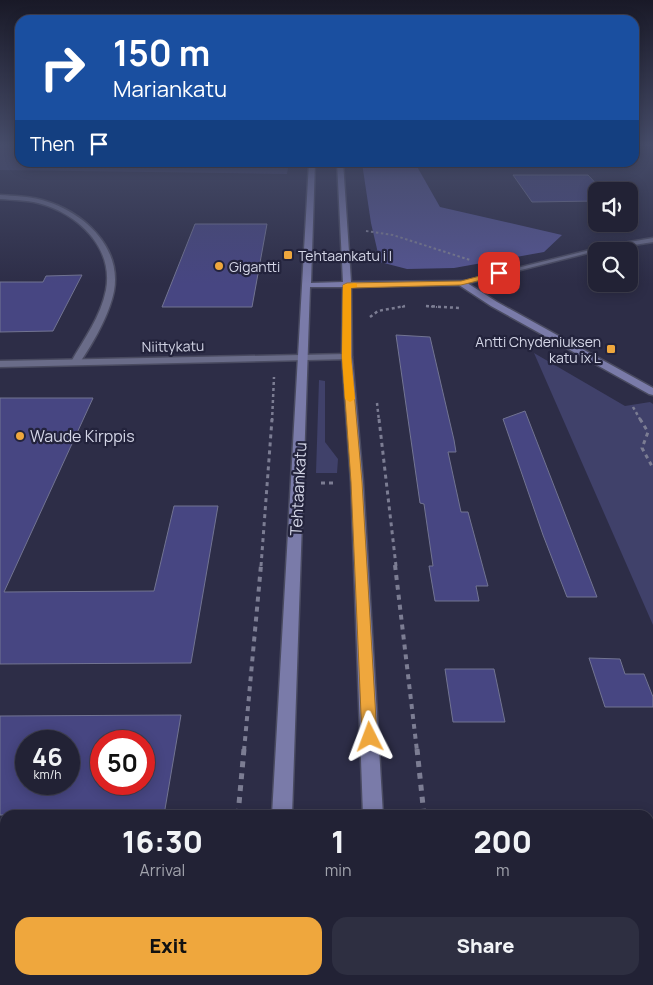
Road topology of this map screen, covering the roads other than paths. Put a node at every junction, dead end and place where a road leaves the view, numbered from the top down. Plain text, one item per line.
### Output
1 (311, 192) edge
2 (342, 192) edge
3 (0, 197) edge
4 (653, 240) edge
5 (461, 283) junction
6 (308, 285) junction
7 (347, 285) junction
8 (304, 357) junction
9 (347, 357) junction
10 (76, 362) junction
11 (0, 364) edge
12 (653, 392) edge
13 (282, 810) edge
14 (373, 810) edge

1 - 6 main road, Tehtaankatu
2 - 7 main road
3 - 10 street
4 - 5 street
5 - 7 main road
5 - 12 main road
6 - 7 main road
6 - 8 main road, Tehtaankatu
7 - 9 main road
8 - 9 street, Niittykatu
8 - 10 street, Niittykatu
8 - 13 main road, Tehtaankatu
9 - 14 main road
10 - 11 street, Niittykatu

